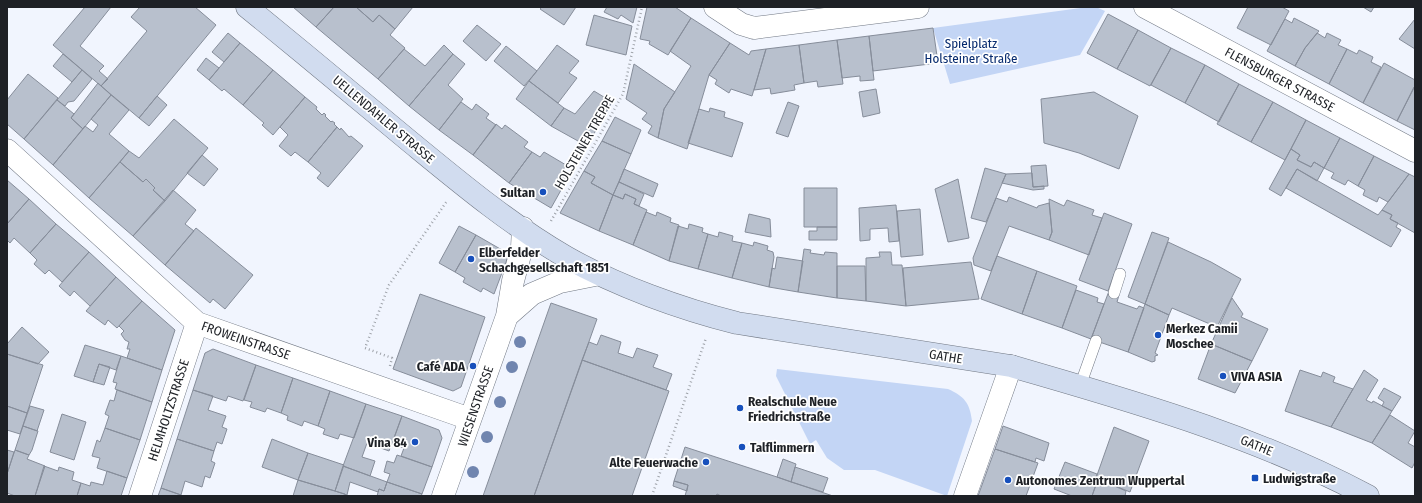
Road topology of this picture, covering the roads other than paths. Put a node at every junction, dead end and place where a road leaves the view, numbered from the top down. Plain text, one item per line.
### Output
1 (247, 7) edge
2 (715, 7) edge
3 (918, 7) edge
4 (1145, 7) edge
5 (7, 150) edge
6 (1415, 151) edge
7 (523, 228) junction
8 (600, 274) junction
9 (1120, 274) dead end
10 (1114, 293) dead end
11 (507, 316) junction
12 (197, 323) junction
13 (1096, 341) dead end
14 (1011, 366) junction
15 (1080, 386) junction
16 (470, 419) junction
17 (1343, 490) edge
18 (140, 496) edge
19 (444, 496) edge
20 (965, 496) edge
21 (1368, 496) edge

1 - 7 main road, UELLENDAHLER STRASSE
2 - 3 street
4 - 6 street, FLENSBURGER STRASSE
5 - 12 street, FROWEINSTRASSE
7 - 8 main road, GATHE
7 - 11 street, WIESENSTRASSE
8 - 11 street, WIESENSTRASSE
8 - 14 main road, GATHE
9 - 10 lane
11 - 16 street, WIESENSTRASSE
12 - 16 street, FROWEINSTRASSE
12 - 18 street, HELMHOLTZSTRASSE
13 - 15 lane
14 - 15 main road, GATHE
14 - 20 street
15 - 17 main road, GATHE
16 - 19 street, WIESENSTRASSE
17 - 21 main road, GATHE

